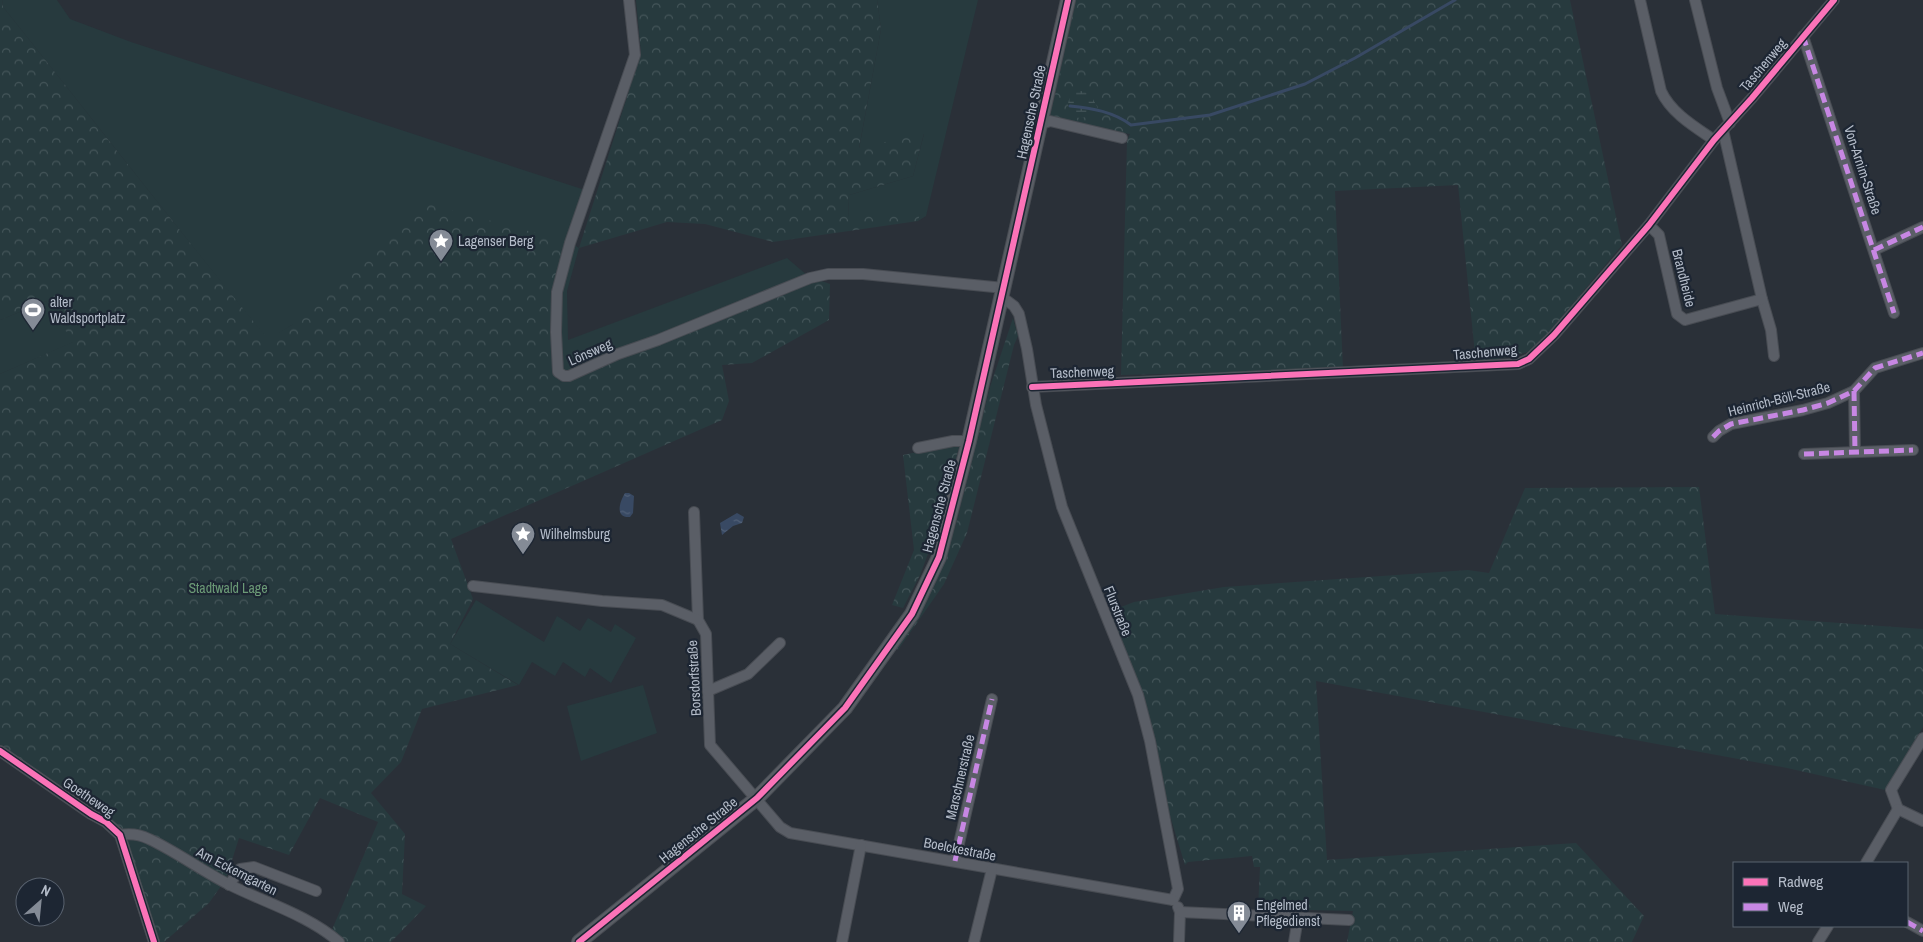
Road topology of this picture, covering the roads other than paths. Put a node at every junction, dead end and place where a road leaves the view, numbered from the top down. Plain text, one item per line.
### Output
1 (629, 0) edge
2 (1068, 0) edge
3 (1640, 0) edge
4 (1695, 0) edge
5 (1834, 0) edge
6 (1803, 36) junction
7 (1041, 124) junction
8 (1726, 127) junction
9 (1122, 138) dead end
10 (1714, 140) junction
11 (1649, 225) junction
12 (1923, 227) edge
13 (1874, 250) junction
14 (1003, 292) junction
15 (1762, 299) junction
16 (1894, 313) dead end
17 (1923, 353) edge
18 (1774, 356) dead end
19 (1032, 387) junction
20 (1854, 391) junction
21 (1713, 437) dead end
22 (969, 441) junction
23 (918, 448) dead end
24 (1913, 450) dead end
25 (1854, 452) junction
26 (1804, 454) dead end
27 (694, 512) dead end
28 (474, 586) dead end
29 (698, 620) junction
30 (780, 643) dead end
31 (708, 691) junction
32 (992, 699) dead end
33 (1923, 738) edge
34 (0, 751) edge
35 (757, 798) junction
36 (1898, 809) junction
37 (1923, 821) edge
38 (120, 835) junction
39 (861, 845) junction
40 (955, 861) junction
41 (1867, 862) edge
42 (992, 869) junction
43 (229, 885) junction
44 (316, 891) dead end
45 (1173, 900) junction
46 (1180, 912) junction
47 (1298, 918) junction
48 (1348, 920) dead end
49 (1908, 923) edge
50 (1827, 927) edge
51 (1923, 931) edge
52 (154, 942) edge
53 (339, 942) edge
54 (579, 942) edge
55 (842, 942) edge
56 (974, 942) edge
57 (1179, 942) edge
58 (1294, 942) edge
59 (1818, 942) edge

1 - 14 street, Lönsweg
2 - 7 street, Hagensche Straße
3 - 10 street
4 - 8 street
5 - 6 street, Taschenweg
6 - 8 street, Taschenweg
6 - 13 street, Von-Arnim-Straße
7 - 9 street, Hagensche Straße
7 - 14 street, Hagensche Straße
8 - 10 street, Taschenweg
8 - 15 street
10 - 11 street, Taschenweg
11 - 15 street, Brandheide
11 - 19 street, Taschenweg
12 - 13 street
13 - 16 street, Von-Arnim-Straße
14 - 19 street, Flurstraße
14 - 22 street, Hagensche Straße
15 - 18 street
17 - 20 street, Heinrich-Böll-Straße
19 - 45 street, Flurstraße
20 - 21 street, Heinrich-Böll-Straße
20 - 25 street
22 - 23 street
22 - 35 street, Hagensche Straße
24 - 25 street
25 - 26 street
27 - 29 street, Borsdorfstraße
28 - 29 street
29 - 31 street, Borsdorfstraße
30 - 31 street
31 - 35 street, Borsdorfstraße
32 - 40 street, Marschnerstraße
33 - 36 street
34 - 38 street, Goetheweg
35 - 39 street, Boelckestraße
35 - 54 street, Hagensche Straße
36 - 37 street
36 - 41 street
38 - 43 street, Am Eckerngarten
38 - 52 street, Goetheweg
39 - 40 street, Boelckestraße
39 - 55 street
40 - 42 street, Boelckestraße
42 - 45 street, Boelckestraße
42 - 56 street
43 - 44 street
43 - 53 street, Am Eckerngarten
45 - 46 street
46 - 47 street
46 - 57 street
47 - 48 street
47 - 58 street
49 - 51 street
50 - 59 street

